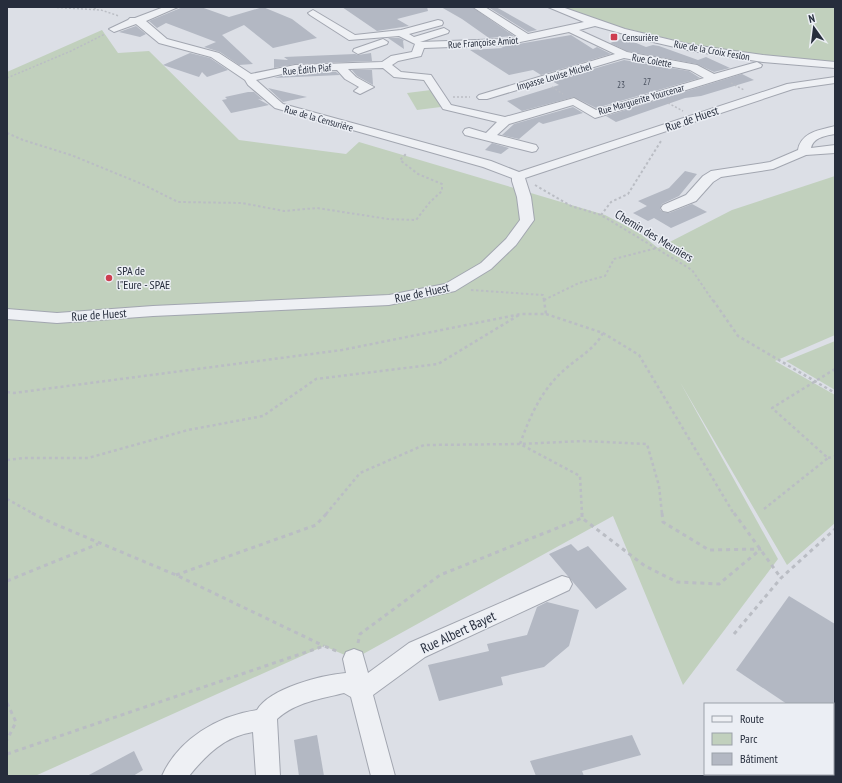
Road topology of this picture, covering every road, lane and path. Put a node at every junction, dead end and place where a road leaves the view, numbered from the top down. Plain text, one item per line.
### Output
1 (49, 7) edge
2 (90, 7) edge
3 (172, 7) edge
4 (478, 7) edge
5 (553, 7) edge
6 (101, 10) junction
7 (313, 13) dead end
8 (133, 20) junction
9 (593, 23) junction
10 (114, 29) joint
11 (570, 29) junction
12 (625, 31) junction
13 (400, 33) junction
14 (527, 38) junction
15 (592, 39) junction
16 (416, 43) junction
17 (358, 51) dead end
18 (624, 55) junction
19 (781, 60) junction
20 (385, 65) junction
21 (757, 65) dead end
22 (341, 66) junction
23 (835, 66) edge
24 (816, 71) junction
25 (716, 77) junction
26 (7, 78) edge
27 (249, 78) junction
28 (835, 79) edge
29 (540, 80) junction
30 (791, 86) junction
31 (360, 91) dead end
32 (656, 95) junction
33 (483, 96) joint
34 (440, 97) junction
35 (757, 97) junction
36 (574, 101) junction
37 (694, 118) junction
38 (505, 121) junction
39 (670, 126) junction
40 (835, 130) edge
41 (7, 132) edge
42 (469, 132) dead end
43 (488, 137) junction
44 (416, 144) junction
45 (532, 148) dead end
46 (835, 148) edge
47 (804, 152) junction
48 (519, 176) junction
49 (668, 208) dead end
50 (602, 215) junction
51 (658, 248) junction
52 (450, 288) junction
53 (544, 300) junction
54 (7, 314) edge
55 (521, 314) junction
56 (546, 314) junction
57 (604, 333) junction
58 (835, 369) edge
59 (815, 381) junction
60 (7, 392) edge
61 (835, 392) edge
62 (520, 444) junction
63 (835, 456) edge
64 (828, 458) junction
65 (7, 460) edge
66 (7, 499) edge
67 (764, 509) dead end
68 (582, 518) junction
69 (835, 529) edge
70 (99, 543) junction
71 (761, 550) junction
72 (176, 575) junction
73 (781, 578) junction
74 (7, 581) edge
75 (562, 584) dead end
76 (734, 634) dead end
77 (324, 646) junction
78 (354, 659) junction
79 (361, 691) junction
80 (7, 704) edge
81 (264, 720) junction
82 (7, 740) edge
83 (7, 754) edge
84 (174, 776) edge
85 (268, 776) edge
86 (383, 776) edge

1 - 6 path
2 - 6 path
3 - 8 street
4 - 14 street
5 - 9 street, Rue de la Croix Feslon
6 - 8 path
7 - 13 street
8 - 10 street
8 - 27 street, Rue de la Censurière
9 - 11 street, Rue Françoise Amiot
9 - 12 street, Rue de la Croix Feslon
10 - 26 path
11 - 14 street, Rue Françoise Amiot
11 - 15 street, Rue Colette
12 - 15 street
12 - 19 street, Rue de la Croix Feslon
13 - 16 street
13 - 16 street
14 - 16 street, Rue Françoise Amiot
15 - 18 street, Rue Colette
16 - 17 street, Rue Françoise Amiot
16 - 20 street
18 - 25 street, Rue Colette
18 - 29 street, Impasse Louise Michel
19 - 23 street, Rue de la Croix Feslon
19 - 24 street, Rue de la Croix Feslon
20 - 22 street, Rue Édith Piaf
20 - 34 street
21 - 25 street, Rue Marguerite Yourcenar
22 - 27 street, Rue Édith Piaf
22 - 31 street, Rue Édith Piaf
23 - 24 street, Rue de Huest
24 - 28 street, Rue de la Croix Feslon
24 - 30 street, Rue de Huest
25 - 32 street, Rue Marguerite Yourcenar
25 - 35 path
27 - 44 street, Rue de la Censurière
28 - 30 street, Rue de Huest
29 - 33 street, Impasse Louise Michel
29 - 36 path
30 - 35 street, Rue de Huest
32 - 36 street, Rue Marguerite Yourcenar
32 - 37 path
33 - 34 path
34 - 38 street
35 - 37 street, Rue de Huest
36 - 38 street
37 - 39 street, Rue de Huest
38 - 43 street
39 - 48 street, Rue de Huest
39 - 50 path
40 - 47 street
41 - 44 path
42 - 43 street
43 - 45 street
44 - 48 street, Rue de la Censurière
46 - 47 street
47 - 49 street
48 - 50 path, Chemin des Meuniers
48 - 52 street, Rue de Huest
50 - 51 path, Chemin des Meuniers
51 - 53 path
51 - 59 path, Chemin des Meuniers
52 - 53 path
52 - 54 street, Rue de Huest
53 - 56 path
55 - 56 path
55 - 60 path
55 - 65 path
56 - 57 path
57 - 62 path
57 - 71 path
58 - 59 path
59 - 61 path, Chemin des Meuniers
59 - 64 path
62 - 68 path
62 - 71 path
62 - 72 path
63 - 64 path
64 - 67 path
66 - 70 path
68 - 71 path
68 - 78 path
69 - 73 path
70 - 72 path
70 - 74 path
71 - 73 path
72 - 77 path
73 - 76 path
75 - 79 street, Rue Albert Bayet
77 - 78 path
77 - 83 path
78 - 79 street
79 - 81 street
79 - 86 street
80 - 82 path
81 - 84 street
81 - 85 street

